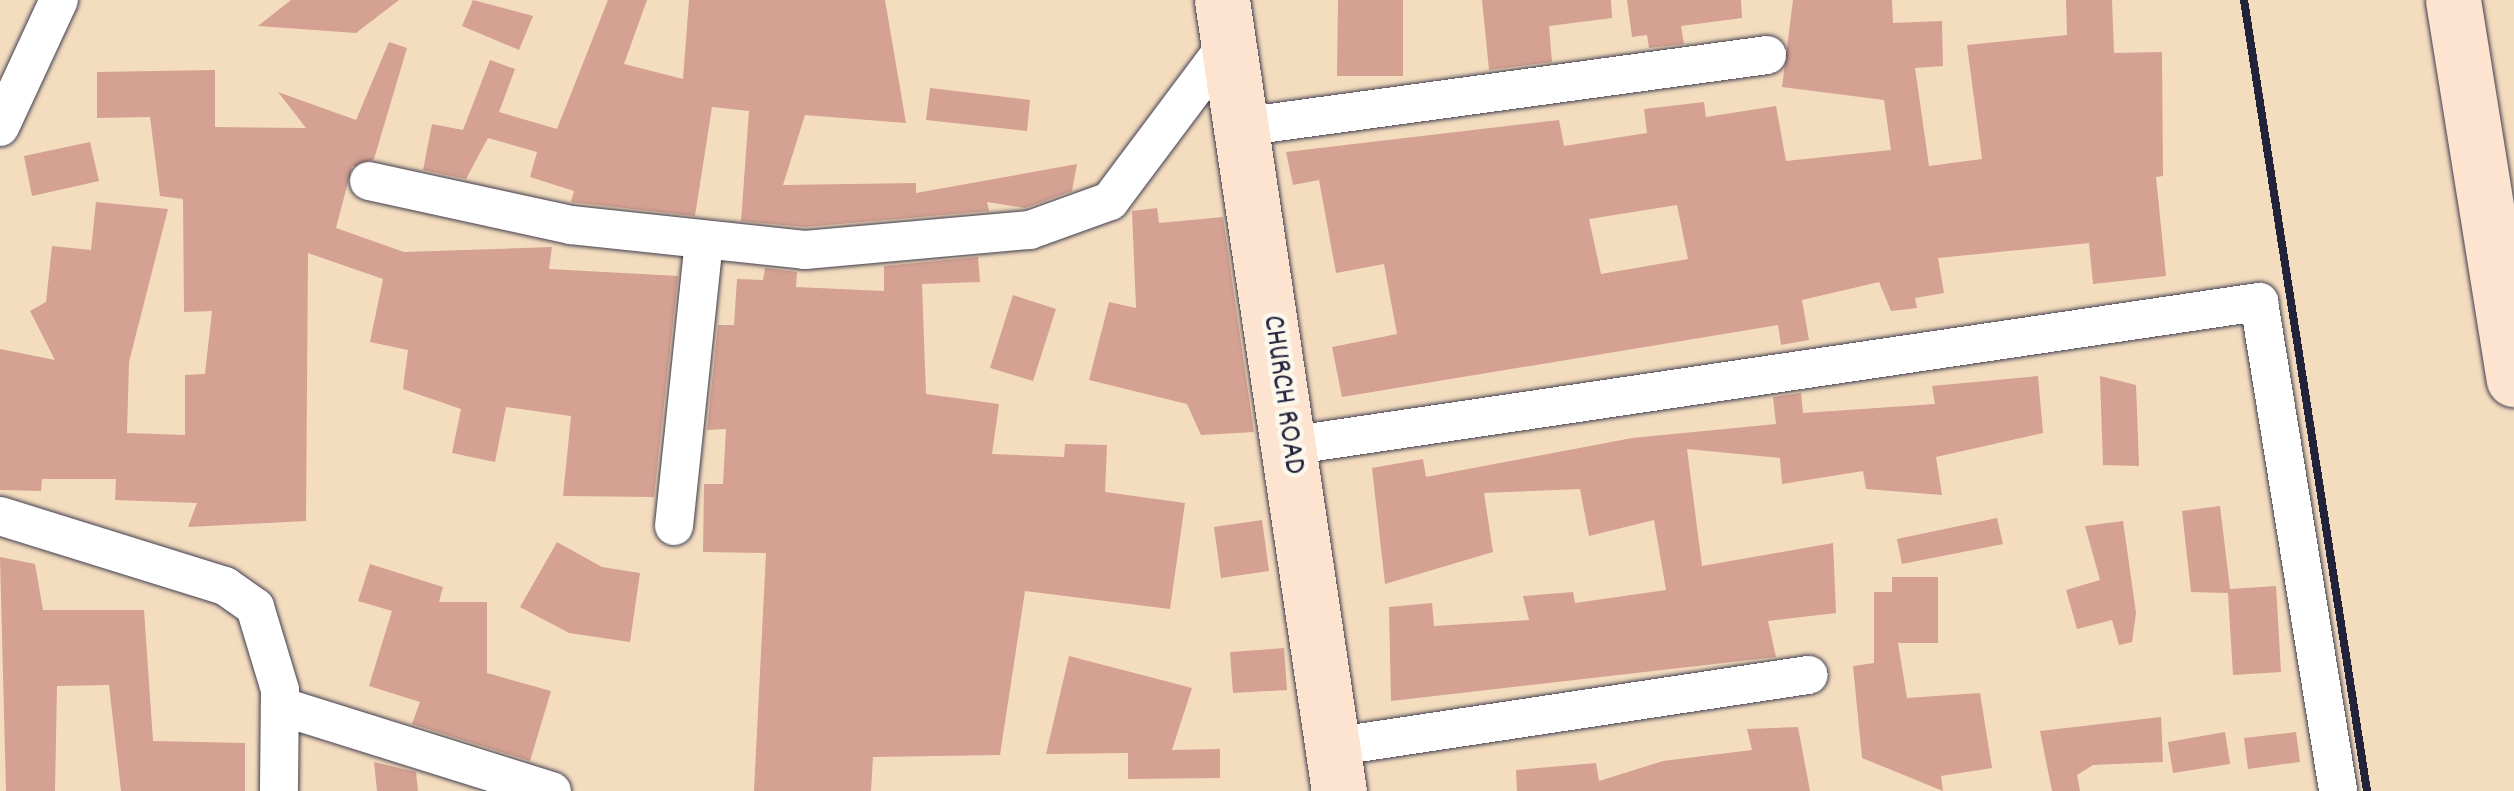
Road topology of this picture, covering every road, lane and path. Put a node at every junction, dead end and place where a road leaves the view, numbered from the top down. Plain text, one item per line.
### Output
1 (60, 0) edge
2 (2453, 0) edge
3 (1225, 22) edge
4 (1767, 55) dead end
5 (0, 127) edge
6 (1241, 127) junction
7 (369, 181) dead end
8 (2499, 196) edge
9 (704, 242) junction
10 (2514, 379) edge
11 (1288, 446) junction
12 (0, 516) edge
13 (674, 526) dead end
14 (1809, 675) dead end
15 (280, 706) junction
16 (1336, 769) edge
17 (278, 791) edge
18 (552, 791) edge
19 (2338, 791) edge

1 - 5 street
2 - 8 street
3 - 6 street, CHURCH ROAD
3 - 9 street
4 - 6 street
6 - 11 street, CHURCH ROAD
7 - 9 street
8 - 10 street
9 - 13 street
11 - 16 street, CHURCH ROAD
11 - 19 street
12 - 15 street
14 - 16 street
15 - 17 street
15 - 18 street

